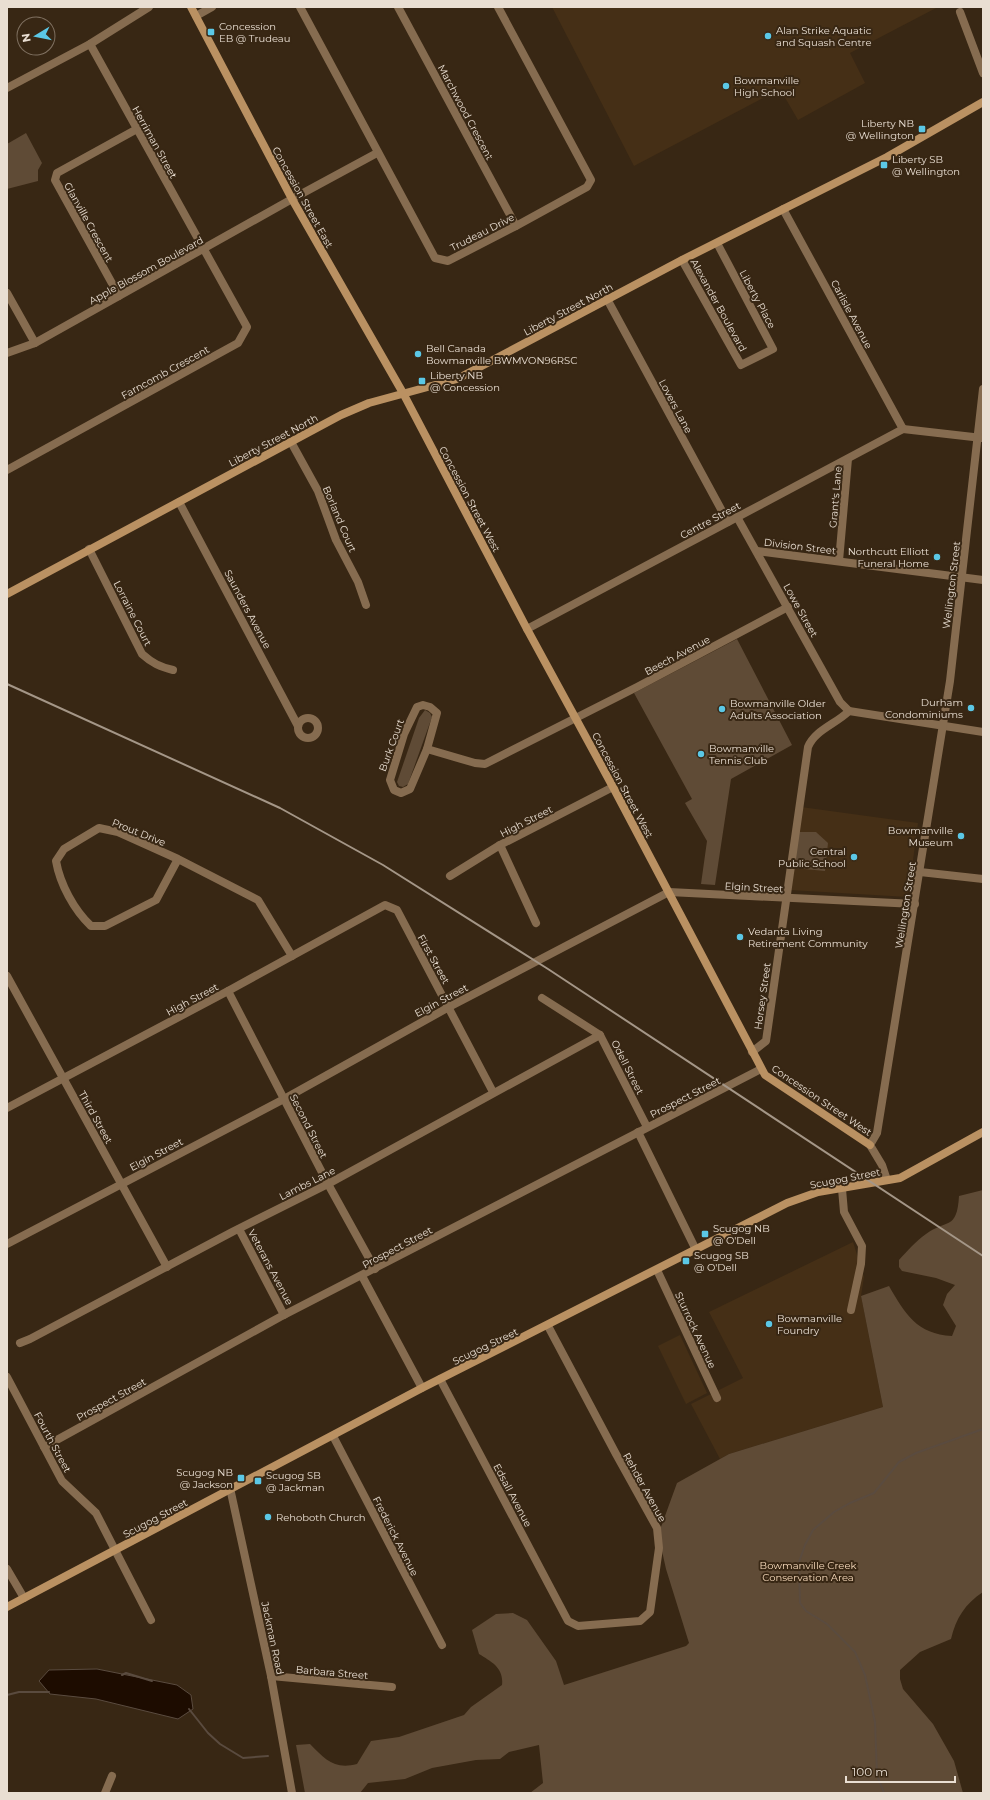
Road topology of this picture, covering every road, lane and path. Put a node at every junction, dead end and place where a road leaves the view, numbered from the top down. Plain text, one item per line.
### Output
1 (149, 7) edge
2 (191, 7) edge
3 (212, 7) edge
4 (300, 7) edge
5 (398, 7) edge
6 (498, 7) edge
7 (960, 12) dead end
8 (196, 16) junction
9 (90, 44) junction
10 (983, 73) edge
11 (7, 88) edge
12 (983, 102) edge
13 (136, 129) junction
14 (377, 154) junction
15 (292, 199) junction
16 (784, 209) junction
17 (516, 226) junction
18 (717, 243) junction
19 (204, 249) junction
20 (682, 260) junction
21 (7, 293) edge
22 (119, 296) junction
23 (608, 299) junction
24 (35, 343) junction
25 (7, 353) edge
26 (758, 357) joint
27 (983, 389) edge
28 (403, 393) junction
29 (903, 429) junction
30 (980, 438) edge
31 (291, 442) junction
32 (848, 459) junction
33 (7, 470) edge
34 (179, 502) junction
35 (738, 517) junction
36 (728, 522) junction
37 (89, 549) junction
38 (757, 551) junction
39 (839, 561) junction
40 (963, 578) junction
41 (983, 580) edge
42 (7, 594) edge
43 (366, 605) dead end
44 (788, 607) junction
45 (527, 629) junction
46 (174, 670) dead end
47 (848, 711) junction
48 (575, 718) junction
49 (944, 725) junction
50 (298, 726) dead end
51 (983, 732) edge
52 (427, 750) junction
53 (613, 787) junction
54 (500, 846) junction
55 (178, 859) junction
56 (920, 872) junction
57 (450, 876) dead end
58 (983, 879) edge
59 (669, 892) junction
60 (785, 898) junction
61 (915, 904) junction
62 (385, 905) joint
63 (536, 923) dead end
64 (292, 956) junction
65 (7, 976) edge
66 (228, 991) junction
67 (542, 998) dead end
68 (449, 1007) junction
69 (600, 1035) junction
70 (752, 1052) junction
71 (761, 1069) junction
72 (63, 1078) junction
73 (493, 1092) junction
74 (284, 1098) junction
75 (7, 1108) edge
76 (647, 1128) junction
77 (638, 1132) junction
78 (983, 1132) edge
79 (870, 1145) junction
80 (887, 1180) junction
81 (121, 1184) junction
82 (328, 1184) junction
83 (842, 1188) junction
84 (239, 1229) junction
85 (7, 1244) edge
86 (696, 1250) junction
87 (167, 1266) junction
88 (375, 1269) junction
89 (657, 1270) junction
90 (362, 1276) junction
91 (851, 1310) dead end
92 (284, 1315) junction
93 (548, 1326) junction
94 (20, 1342) dead end
95 (7, 1377) edge
96 (440, 1379) junction
97 (422, 1388) junction
98 (717, 1398) dead end
99 (333, 1436) junction
100 (44, 1447) junction
101 (230, 1488) junction
102 (116, 1550) junction
103 (7, 1569) edge
104 (24, 1598) junction
105 (7, 1607) edge
106 (151, 1620) dead end
107 (568, 1621) joint
108 (442, 1645) dead end
109 (271, 1676) junction
110 (392, 1687) dead end
111 (112, 1776) dead end
112 (105, 1793) edge
113 (292, 1793) edge

1 - 9 street
2 - 8 street, Concession Street East
3 - 8 street
4 - 14 street, Trudeau Drive
5 - 17 street, Marchwood Crescent
6 - 17 street, Trudeau Drive
7 - 10 street
8 - 15 street, Concession Street East
9 - 11 street
9 - 13 street, Herriman Street
12 - 16 street, Liberty Street North
13 - 19 street, Herriman Street
13 - 22 street, Glanville Crescent
14 - 15 street, Apple Blossom Boulevard
14 - 17 street, Trudeau Drive
15 - 19 street, Apple Blossom Boulevard
15 - 28 street, Concession Street East
16 - 18 street, Liberty Street North
16 - 29 street, Carlisle Avenue
18 - 20 street, Liberty Street North
18 - 26 street, Liberty Place
19 - 22 street, Apple Blossom Boulevard
19 - 33 street, Farncomb Crescent
20 - 23 street, Liberty Street North
20 - 26 street, Alexander Boulevard
21 - 24 street
22 - 24 street, Apple Blossom Boulevard
23 - 28 street, Liberty Street North
23 - 36 street, Lovers Lane
24 - 25 street, Apple Blossom Boulevard
27 - 30 street, Wellington Street
28 - 31 street, Liberty Street North
28 - 45 street, Concession Street West
29 - 30 street
29 - 32 street, Centre Street
30 - 40 street, Wellington Street
31 - 34 street, Liberty Street North
31 - 43 street, Borland Court
32 - 35 street, Centre Street
32 - 39 street, Grant's Lane
34 - 37 street, Liberty Street North
34 - 50 street, Saunders Avenue
35 - 36 street, Centre Street
35 - 38 street, Lowe Street
36 - 45 street, Centre Street
37 - 42 street, Liberty Street North
37 - 46 street, Lorraine Court
38 - 39 street, Division Street
38 - 44 street, Lowe Street
39 - 40 street, Division Street
40 - 41 street, Division Street
40 - 49 street, Wellington Street
44 - 47 street, Lowe Street
44 - 48 street, Beech Avenue
45 - 48 street, Concession Street West
47 - 49 street
47 - 60 street, Horsey Street
48 - 52 street
48 - 53 street, Concession Street West
49 - 51 street
49 - 56 street, Wellington Street
52 - 52 street, Burk Court
53 - 54 street, High Street
53 - 59 street, Concession Street West
54 - 57 street, High Street
54 - 63 street
55 - 55 street, Prout Drive
55 - 64 street, Prout Drive
56 - 58 street
56 - 61 street, Wellington Street
59 - 60 street, Elgin Street
59 - 68 street, Elgin Street
59 - 70 street, Concession Street West
60 - 61 street, Elgin Street
60 - 70 street, Horsey Street
61 - 79 street, Wellington Street
62 - 64 street, High Street
62 - 68 street, First Street
64 - 66 street, High Street
65 - 72 street, Third Street
66 - 72 street, High Street
66 - 74 street, Second Street
67 - 69 street, Odell Street
68 - 73 street, First Street
68 - 74 street, Elgin Street
69 - 73 street, Lambs Lane
69 - 76 street, Odell Street
70 - 71 street, Concession Street West
71 - 76 street, Prospect Street
71 - 79 street, Concession Street West
72 - 75 street, High Street
72 - 81 street, Third Street
73 - 82 street, Lambs Lane
74 - 81 street, Elgin Street
74 - 82 street, Second Street
76 - 77 street, Prospect Street
77 - 86 street
77 - 88 street, Prospect Street
78 - 80 street, Scugog Street
79 - 80 street
80 - 83 street, Scugog Street
81 - 85 street, Elgin Street
81 - 87 street, Third Street
82 - 84 street, Lambs Lane
82 - 88 street, Second Street
83 - 86 street, Scugog Street
83 - 91 street
84 - 87 street, Lambs Lane
84 - 92 street, Veterans Avenue
86 - 89 street, Scugog Street
87 - 94 street, Lambs Lane
88 - 90 street, Prospect Street
89 - 93 street, Scugog Street
89 - 98 street, Sturrock Avenue
90 - 92 street, Prospect Street
90 - 97 street
92 - 100 street, Prospect Street
93 - 96 street, Scugog Street
93 - 107 street, Rehder Avenue
95 - 100 street, Fourth Street
96 - 97 street, Scugog Street
96 - 107 street, Edsall Avenue
97 - 99 street, Scugog Street
99 - 101 street, Scugog Street
99 - 108 street, Frederick Avenue
100 - 102 street, Fourth Street
101 - 102 street, Scugog Street
101 - 109 street, Jackman Road
102 - 104 street, Scugog Street
102 - 106 street, Fourth Street
103 - 104 street
104 - 105 street, Scugog Street
109 - 110 street, Barbara Street
109 - 113 street, Jackman Road
111 - 112 street

